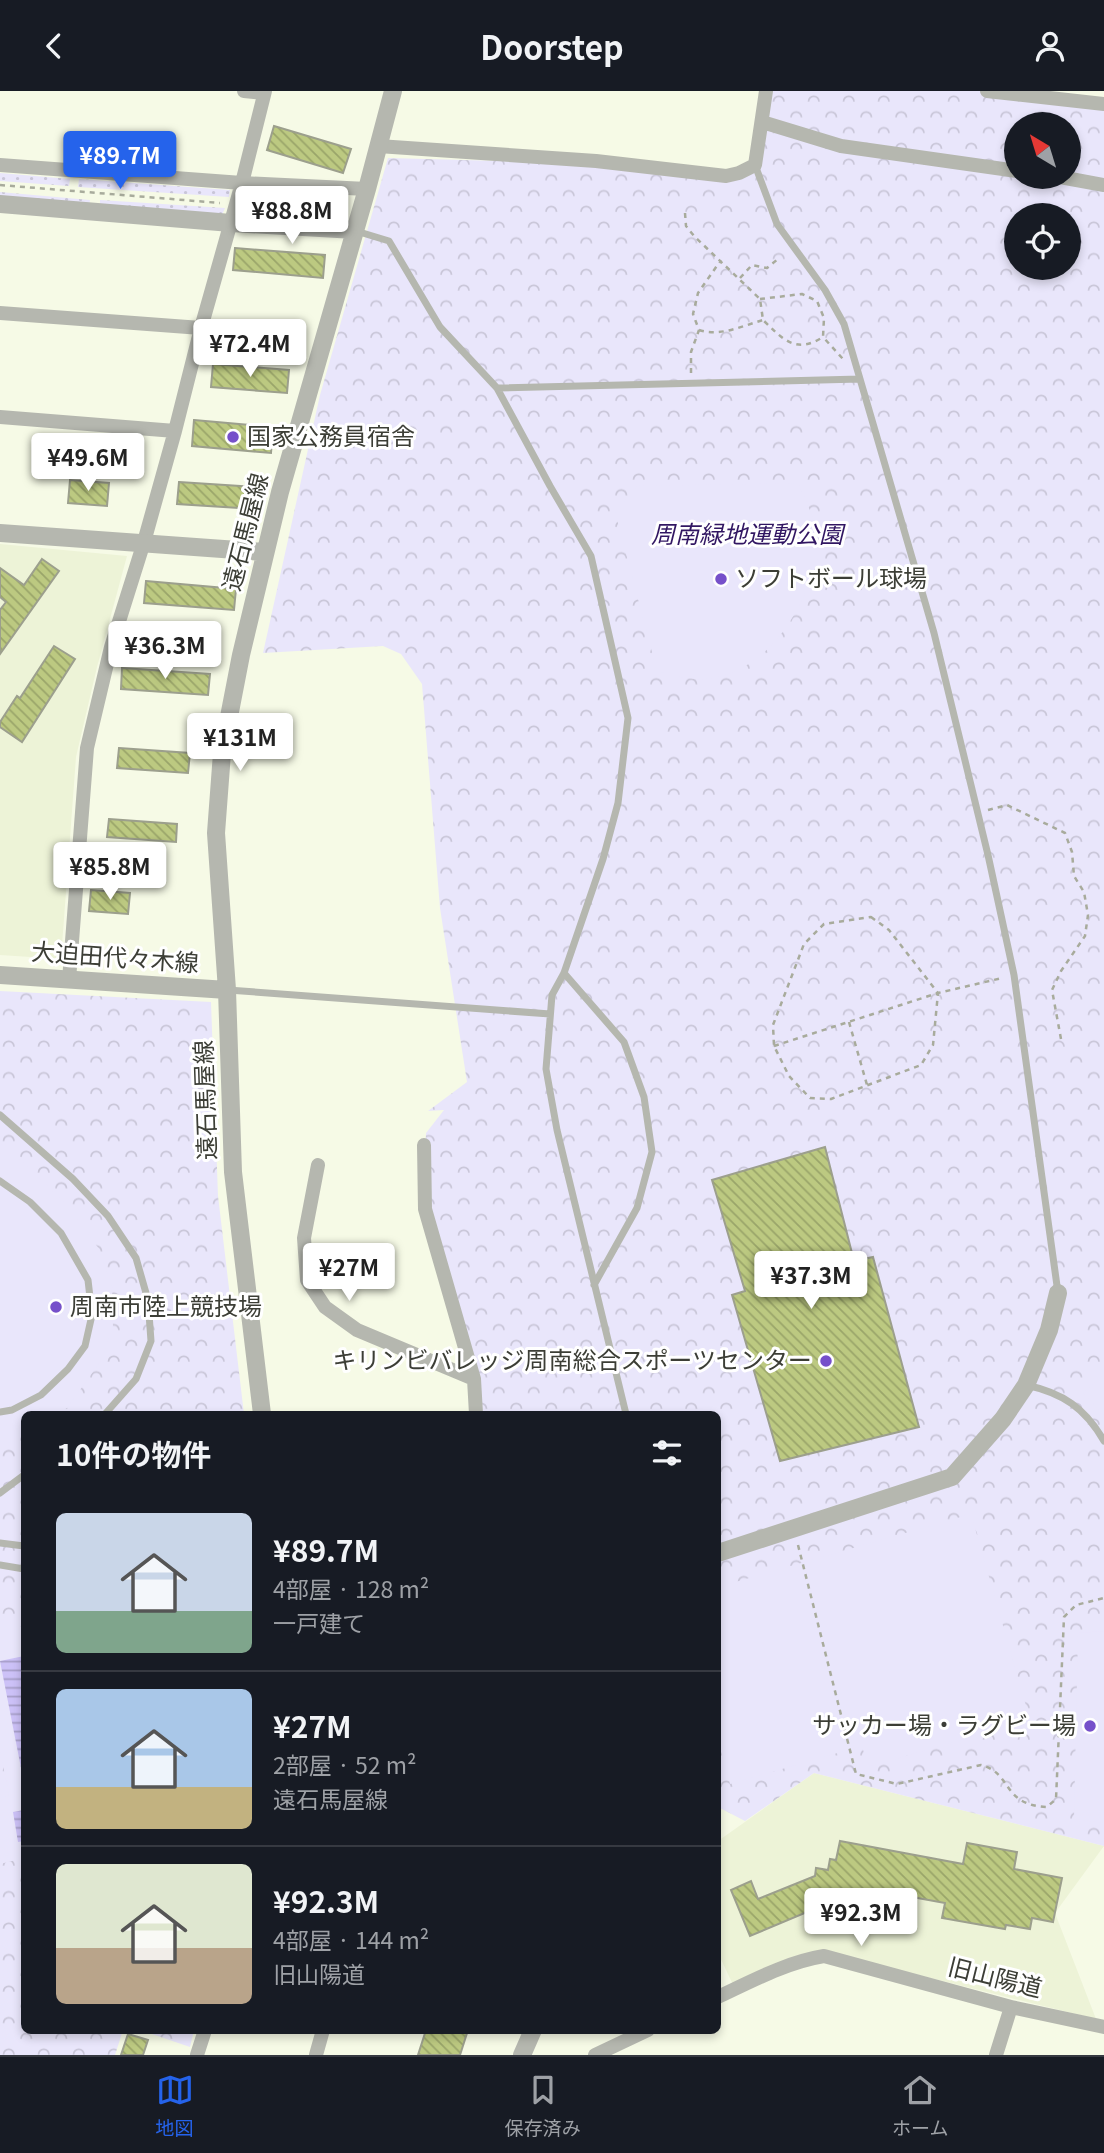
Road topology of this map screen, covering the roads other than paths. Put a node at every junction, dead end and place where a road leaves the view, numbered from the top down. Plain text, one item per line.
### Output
1 (244, 91) edge
2 (393, 91) edge
3 (766, 91) edge
4 (987, 91) edge
5 (265, 92) edge
6 (1104, 104) edge
7 (762, 122) junction
8 (378, 146) junction
9 (0, 165) edge
10 (755, 165) junction
11 (1004, 168) edge
12 (1082, 181) edge
13 (242, 183) junction
14 (1104, 185) edge
15 (367, 189) junction
16 (0, 204) edge
17 (231, 223) junction
18 (355, 230) junction
19 (0, 313) edge
20 (201, 328) junction
21 (860, 379) junction
22 (497, 388) junction
23 (0, 417) edge
24 (175, 431) junction
25 (0, 533) edge
26 (144, 542) junction
27 (265, 552) junction
28 (564, 973) junction
29 (0, 975) edge
30 (69, 980) junction
31 (227, 990) junction
32 (550, 1014) junction
33 (0, 1115) edge
34 (424, 1145) dead end
35 (318, 1165) dead end
36 (0, 1181) edge
37 (593, 1286) junction
38 (1058, 1293) joint
39 (474, 1379) junction
40 (1026, 1385) junction
41 (108, 1411) edge
42 (262, 1411) edge
43 (476, 1411) edge
44 (625, 1411) edge
45 (0, 1412) edge
46 (1104, 1441) edge
47 (21, 1477) edge
48 (0, 1493) edge
49 (0, 1543) edge
50 (21, 1546) edge
51 (721, 1552) edge
52 (0, 1565) edge
53 (21, 1568) edge
54 (721, 1996) edge
55 (1011, 2007) junction
56 (1104, 2027) edge
57 (204, 2034) edge
58 (322, 2034) edge
59 (531, 2034) edge
60 (640, 2034) edge
61 (197, 2055) edge
62 (316, 2055) edge
63 (522, 2055) edge
64 (595, 2055) edge
65 (996, 2055) edge

1 - 5 street
2 - 8 street, 遠石馬屋線
3 - 7 street
4 - 6 street
5 - 13 street
7 - 10 street
7 - 11 street
8 - 10 street
8 - 15 street, 遠石馬屋線
9 - 13 street
10 - 21 lane
12 - 14 street
13 - 15 street
13 - 17 street
15 - 18 street, 遠石馬屋線
16 - 17 street
17 - 18 street
17 - 20 street
18 - 22 lane
18 - 27 street, 遠石馬屋線
19 - 20 street
20 - 24 street
21 - 22 lane
21 - 38 lane
22 - 28 lane
23 - 24 street
24 - 26 street
25 - 26 street
26 - 27 street
26 - 30 street
27 - 31 street, 遠石馬屋線
28 - 32 lane
28 - 37 lane
29 - 30 street, 大迫田代々木線
30 - 31 street, 大迫田代々木線
31 - 32 lane
31 - 42 street, 遠石馬屋線
32 - 37 lane
33 - 41 lane
34 - 39 street
35 - 39 street
36 - 45 lane
37 - 44 lane
38 - 40 street
39 - 43 street
40 - 46 lane
40 - 51 street
47 - 48 lane
49 - 50 lane
52 - 53 lane
54 - 55 street, 旧山陽道
55 - 56 street, 旧山陽道
55 - 65 street
57 - 61 street
58 - 62 street
59 - 63 street
60 - 64 street

